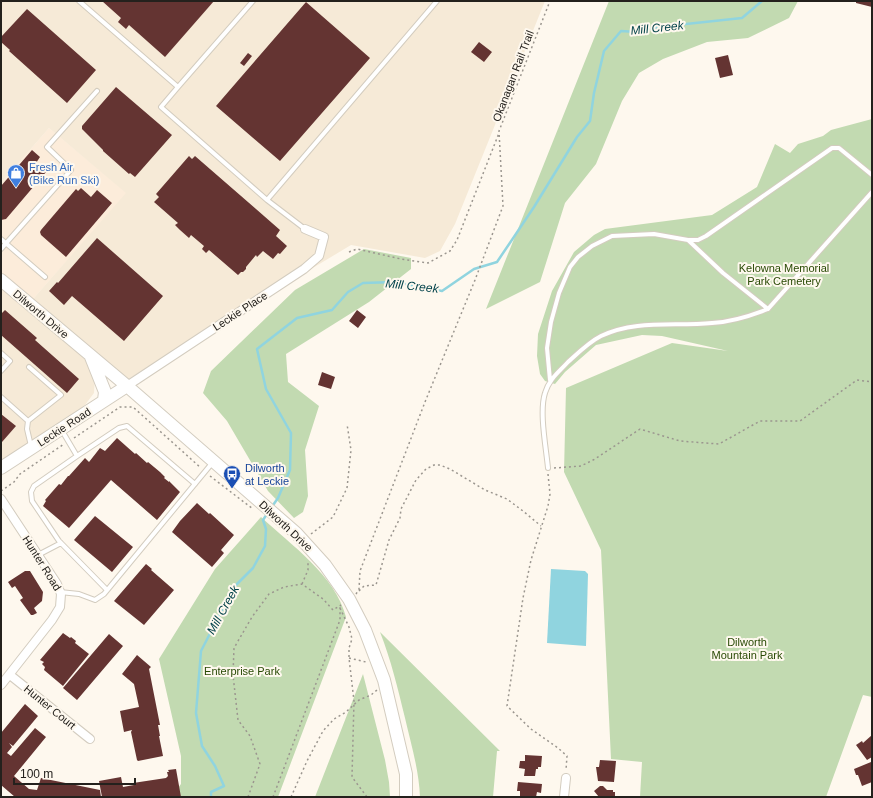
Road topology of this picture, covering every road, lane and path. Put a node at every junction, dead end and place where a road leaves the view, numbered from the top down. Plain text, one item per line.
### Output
1 (79, 1) edge
2 (253, 1) edge
3 (437, 1) edge
4 (550, 1) edge
5 (178, 87) junction
6 (97, 91) dead end
7 (499, 131) junction
8 (872, 175) edge
9 (872, 192) edge
10 (267, 200) junction
11 (304, 229) joint
12 (1, 239) edge
13 (688, 240) junction
14 (6, 243) junction
15 (1, 249) edge
16 (349, 252) dead end
17 (45, 277) dead end
18 (1, 280) edge
19 (768, 309) junction
20 (1, 353) edge
21 (91, 357) junction
22 (29, 367) dead end
23 (1, 371) edge
24 (550, 380) junction
25 (872, 382) edge
26 (127, 386) junction
27 (1, 396) edge
28 (104, 400) junction
29 (134, 407) dead end
30 (28, 421) junction
31 (347, 424) dead end
32 (61, 429) junction
33 (32, 448) junction
34 (77, 456) junction
35 (214, 462) junction
36 (1, 468) edge
37 (548, 468) junction
38 (205, 472) junction
39 (195, 484) junction
40 (1, 499) edge
41 (264, 510) junction
42 (541, 526) junction
43 (304, 541) junction
44 (60, 543) junction
45 (38, 555) junction
46 (308, 559) dead end
47 (302, 584) junction
48 (107, 590) junction
49 (60, 592) junction
50 (340, 607) junction
51 (349, 658) junction
52 (370, 666) dead end
53 (10, 675) junction
54 (378, 684) dead end
55 (1, 685) edge
56 (354, 704) junction
57 (90, 739) dead end
58 (566, 778) joint
59 (248, 797) edge
60 (272, 797) edge
61 (291, 797) edge
62 (367, 797) edge
63 (406, 797) edge
64 (564, 797) edge

1 - 5 lane
2 - 5 lane
3 - 10 lane
4 - 7 path, Okanagan Rail Trail
5 - 10 lane
6 - 14 lane
7 - 16 path
7 - 42 path, Okanagan Rail Trail
8 - 13 lane
9 - 19 lane
10 - 11 lane
11 - 26 street, Leckie Place
12 - 14 lane
13 - 19 lane
13 - 24 lane
14 - 15 lane
14 - 17 lane
18 - 21 main road, Dilworth Drive
19 - 24 lane
20 - 23 lane
21 - 26 main road, Dilworth Drive
21 - 28 main road
22 - 30 lane
24 - 37 lane
25 - 37 path
26 - 28 main road, Leckie Road
26 - 35 main road, Dilworth Drive
27 - 30 lane
28 - 32 main road, Leckie Road
29 - 38 path
30 - 33 lane
31 - 43 path
32 - 33 main road, Leckie Road
32 - 34 lane
33 - 36 main road, Leckie Road
34 - 39 lane
34 - 44 lane
35 - 38 lane
35 - 41 main road, Dilworth Drive
37 - 42 path
38 - 39 lane
38 - 41 path
39 - 48 lane
40 - 45 street, Hunter Road
41 - 43 main road, Dilworth Drive
42 - 58 path
43 - 63 main road, Dilworth Drive
44 - 45 lane
44 - 48 lane
45 - 49 street, Hunter Road
46 - 47 path
47 - 50 path
47 - 59 path
48 - 49 lane
49 - 53 street, Hunter Road
50 - 51 path
50 - 60 path
51 - 52 path
51 - 56 path
53 - 55 street, Hunter Road
53 - 57 street, Hunter Court
54 - 56 path
56 - 61 path
56 - 62 path
58 - 64 street

